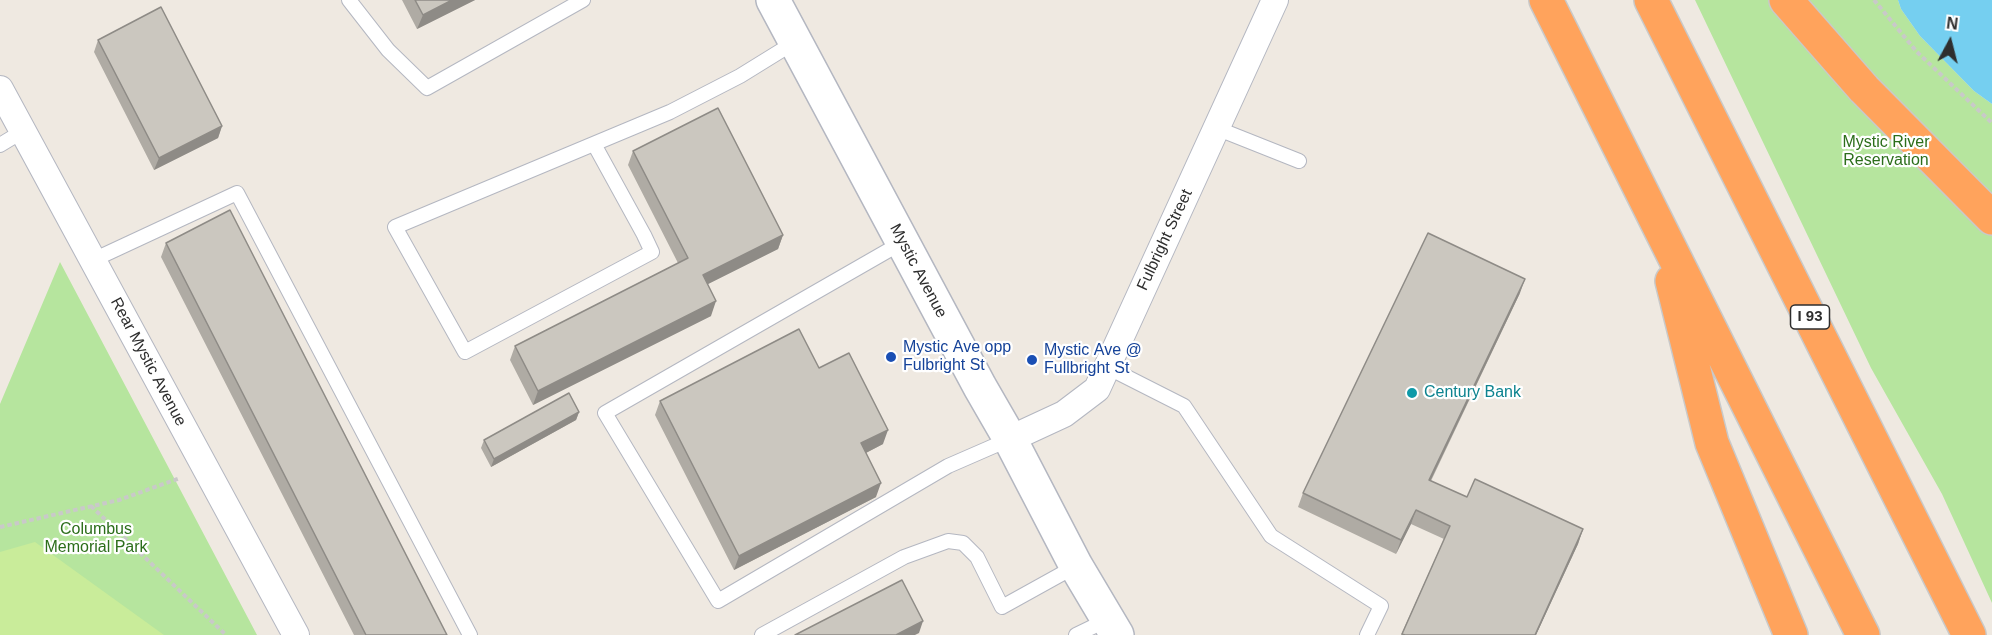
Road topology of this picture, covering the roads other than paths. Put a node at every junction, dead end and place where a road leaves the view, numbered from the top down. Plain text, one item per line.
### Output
1 (349, 0) edge
2 (582, 0) edge
3 (773, 0) edge
4 (1275, 0) edge
5 (1546, 0) edge
6 (1651, 0) edge
7 (1786, 0) edge
8 (795, 42) junction
9 (0, 89) edge
10 (1216, 129) junction
11 (23, 131) junction
12 (594, 144) junction
13 (0, 145) edge
14 (1299, 161) dead end
15 (1992, 218) edge
16 (1656, 221) junction
17 (903, 242) junction
18 (93, 260) junction
19 (1107, 367) junction
20 (1010, 439) junction
21 (1076, 566) junction
22 (1113, 627) edge
23 (296, 635) edge
24 (470, 635) edge
25 (762, 635) edge
26 (1076, 635) edge
27 (1367, 635) edge
28 (1791, 635) edge
29 (1863, 635) edge
30 (1969, 635) edge

1 - 2 lane
3 - 8 main road, Mystic Avenue
4 - 10 street, Fulbright Street
5 - 16 highway
6 - 30 highway, I 93
7 - 15 highway
8 - 12 lane
8 - 17 main road, Mystic Avenue
9 - 11 street, Rear Mystic Avenue
10 - 14 lane
10 - 19 street, Fulbright Street
11 - 13 lane
11 - 18 street, Rear Mystic Avenue
12 - 12 lane
16 - 28 highway
16 - 29 highway
17 - 20 main road, Mystic Avenue
17 - 20 lane
18 - 23 street, Rear Mystic Avenue
18 - 24 lane
19 - 20 street, Fulbright Street
19 - 27 lane
20 - 21 main road, Mystic Avenue
21 - 22 main road, Mystic Avenue
21 - 25 lane
22 - 26 lane

